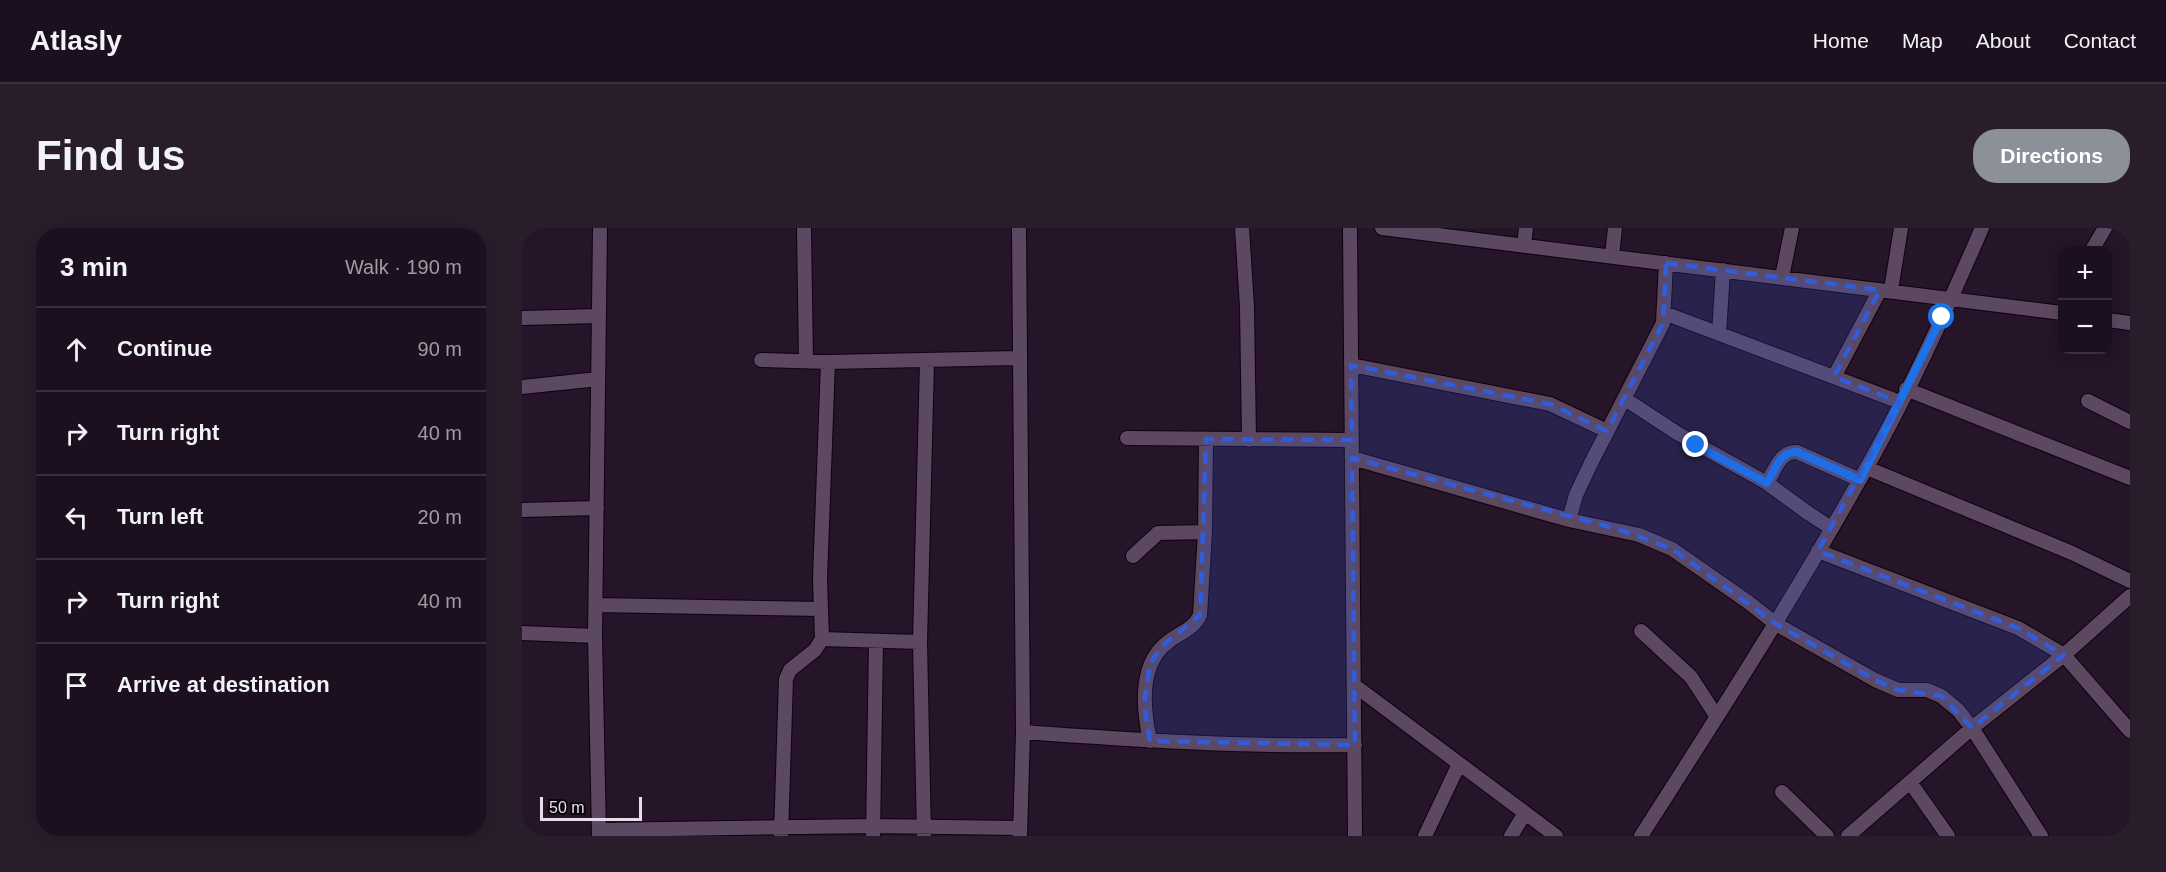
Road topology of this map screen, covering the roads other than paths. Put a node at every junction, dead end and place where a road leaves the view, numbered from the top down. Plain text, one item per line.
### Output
1 (600, 228) edge
2 (804, 228) edge
3 (1019, 228) edge
4 (1242, 228) edge
5 (1350, 228) edge
6 (1382, 228) edge
7 (1526, 228) edge
8 (1615, 228) edge
9 (1792, 228) edge
10 (1901, 228) edge
11 (1982, 228) edge
12 (2105, 228) edge
13 (1454, 232) edge
14 (1524, 245) junction
15 (2094, 246) edge
16 (1612, 256) junction
17 (1666, 263) junction
18 (1723, 270) junction
19 (1782, 277) junction
20 (1885, 290) junction
21 (1951, 299) junction
22 (2058, 309) edge
23 (1664, 313) junction
24 (599, 316) junction
25 (522, 318) edge
26 (2112, 321) edge
27 (2130, 324) edge
28 (1719, 334) junction
29 (1019, 358) junction
30 (761, 360) dead end
31 (927, 360) junction
32 (806, 361) junction
33 (828, 362) junction
34 (1351, 365) junction
35 (1834, 377) junction
36 (598, 379) junction
37 (522, 387) edge
38 (1906, 389) junction
39 (1625, 399) junction
40 (2088, 401) dead end
41 (1900, 402) junction
42 (2130, 422) edge
43 (1607, 431) junction
44 (1126, 438) dead end
45 (1206, 439) junction
46 (1248, 440) junction
47 (1352, 440) junction
48 (1352, 458) junction
49 (1863, 474) junction
50 (2130, 478) edge
51 (1767, 483) junction
52 (597, 508) junction
53 (522, 510) edge
54 (1569, 519) junction
55 (1831, 528) junction
56 (1205, 532) junction
57 (1818, 551) junction
58 (1133, 556) dead end
59 (2130, 581) edge
60 (2130, 597) edge
61 (596, 605) junction
62 (821, 609) junction
63 (1776, 624) junction
64 (1641, 631) dead end
65 (522, 633) edge
66 (595, 636) junction
67 (822, 639) junction
68 (876, 641) junction
69 (920, 642) junction
70 (2064, 655) junction
71 (1354, 685) junction
72 (1718, 717) junction
73 (1971, 728) junction
74 (1023, 732) junction
75 (2130, 732) edge
76 (1150, 741) junction
77 (1354, 745) junction
78 (1459, 764) junction
79 (1910, 782) junction
80 (1782, 792) dead end
81 (1525, 813) junction
82 (781, 831) edge
83 (873, 831) edge
84 (924, 831) edge
85 (684, 832) edge
86 (1020, 832) edge
87 (599, 833) edge
88 (1355, 836) edge
89 (1425, 836) edge
90 (1511, 836) edge
91 (1556, 836) edge
92 (1641, 836) edge
93 (1827, 836) edge
94 (1848, 836) edge
95 (1948, 836) edge
96 (2041, 836) edge

1 - 24 street
2 - 32 street
3 - 29 street
4 - 46 street
5 - 34 street
6 - 13 street
7 - 14 street
8 - 16 street
9 - 19 street
10 - 20 street
11 - 21 street
12 - 15 street
13 - 14 street
14 - 16 street
16 - 17 street
17 - 18 street
17 - 23 street
18 - 19 street
18 - 28 street
19 - 20 street
20 - 21 street
20 - 35 street
21 - 22 street
21 - 38 street
23 - 28 street
23 - 39 street
24 - 25 street
24 - 36 street
26 - 27 street
28 - 35 street
29 - 31 street
29 - 74 street
30 - 32 street
31 - 33 street
31 - 69 street
32 - 33 street
33 - 62 street
34 - 43 street
34 - 47 street
35 - 41 street
36 - 37 street
36 - 52 street
38 - 41 street
38 - 50 street
39 - 43 street
39 - 51 street
40 - 42 street
41 - 49 street
43 - 54 street
44 - 45 street
45 - 46 street
45 - 56 street
46 - 47 street
47 - 48 street
48 - 54 street
48 - 71 street
49 - 51 street
49 - 55 street
49 - 59 street
51 - 55 street
52 - 53 street
52 - 61 street
54 - 63 street
55 - 57 street
56 - 58 street
56 - 76 street
57 - 63 street
57 - 70 street
60 - 70 street
61 - 62 street
61 - 66 street
62 - 67 street
63 - 72 street
63 - 73 street
64 - 72 street
65 - 66 street
66 - 87 street
67 - 68 street
67 - 82 street
68 - 69 street
68 - 83 street
69 - 84 street
70 - 73 street
70 - 75 street
71 - 77 street
71 - 78 street
72 - 92 street
73 - 79 street
73 - 96 street
74 - 76 street
74 - 86 street
76 - 77 street
77 - 88 street
78 - 81 street
78 - 89 street
79 - 94 street
79 - 95 street
80 - 93 street
81 - 90 street
81 - 91 street
82 - 83 street
82 - 85 street
83 - 84 street
84 - 86 street
85 - 87 street

